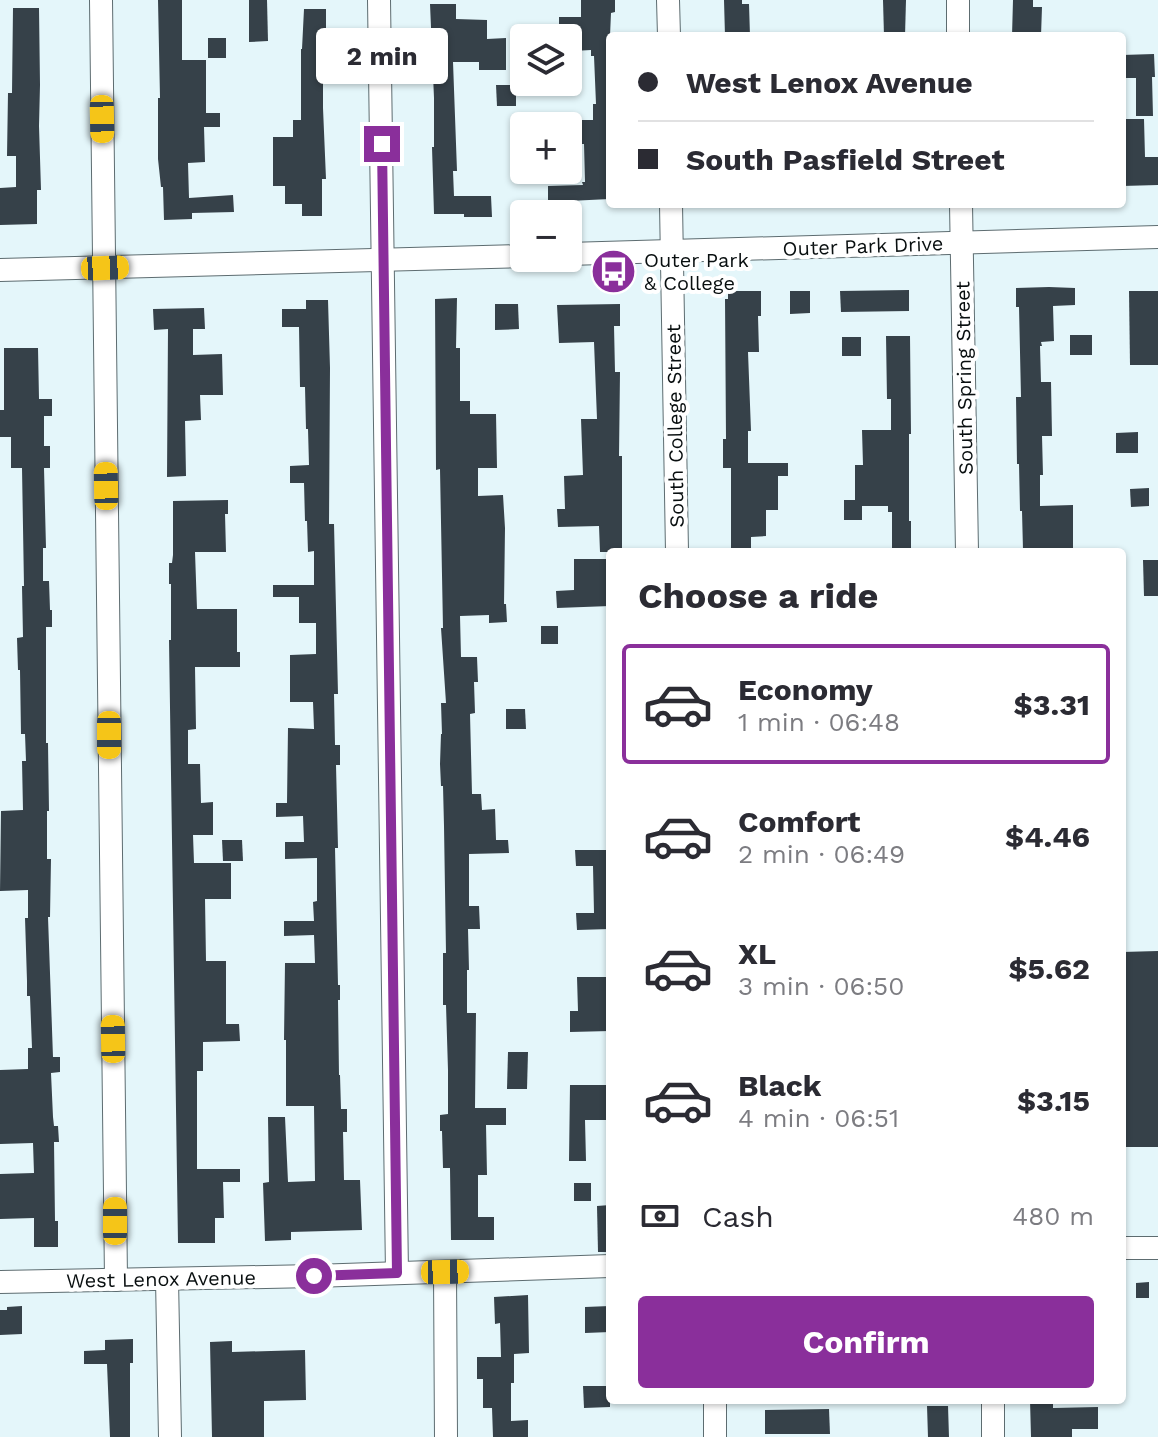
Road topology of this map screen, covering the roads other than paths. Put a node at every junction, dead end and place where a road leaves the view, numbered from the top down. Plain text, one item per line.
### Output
1 (101, 0) edge
2 (379, 0) edge
3 (668, 0) edge
4 (958, 0) edge
5 (669, 32) edge
6 (958, 32) edge
7 (671, 208) edge
8 (961, 208) edge
9 (1158, 237) edge
10 (962, 243) junction
11 (672, 251) junction
12 (582, 254) edge
13 (510, 256) edge
14 (383, 259) junction
15 (105, 268) junction
16 (0, 270) edge
17 (677, 548) edge
18 (967, 548) edge
19 (1126, 1248) edge
20 (1158, 1248) edge
21 (606, 1266) edge
22 (445, 1272) junction
23 (397, 1273) junction
24 (167, 1279) junction
25 (116, 1280) junction
26 (0, 1282) edge
27 (715, 1404) edge
28 (993, 1404) edge
29 (170, 1437) edge
30 (446, 1437) edge
31 (715, 1437) edge
32 (993, 1437) edge

1 - 15 street
2 - 14 street
3 - 5 street
4 - 6 street
7 - 11 street, South College Street
8 - 10 street, South Spring Street
9 - 10 street, Outer Park Drive
10 - 11 street, Outer Park Drive
10 - 18 street, South Spring Street
11 - 12 street, Outer Park Drive
11 - 17 street, South College Street
13 - 14 street
14 - 15 street
14 - 23 street
15 - 16 street
15 - 25 street
19 - 20 street
21 - 22 street, West Lenox Avenue
22 - 23 street, West Lenox Avenue
22 - 30 street
23 - 24 street, West Lenox Avenue
24 - 25 street, West Lenox Avenue
24 - 29 street
25 - 26 street, West Lenox Avenue
27 - 31 street
28 - 32 street

